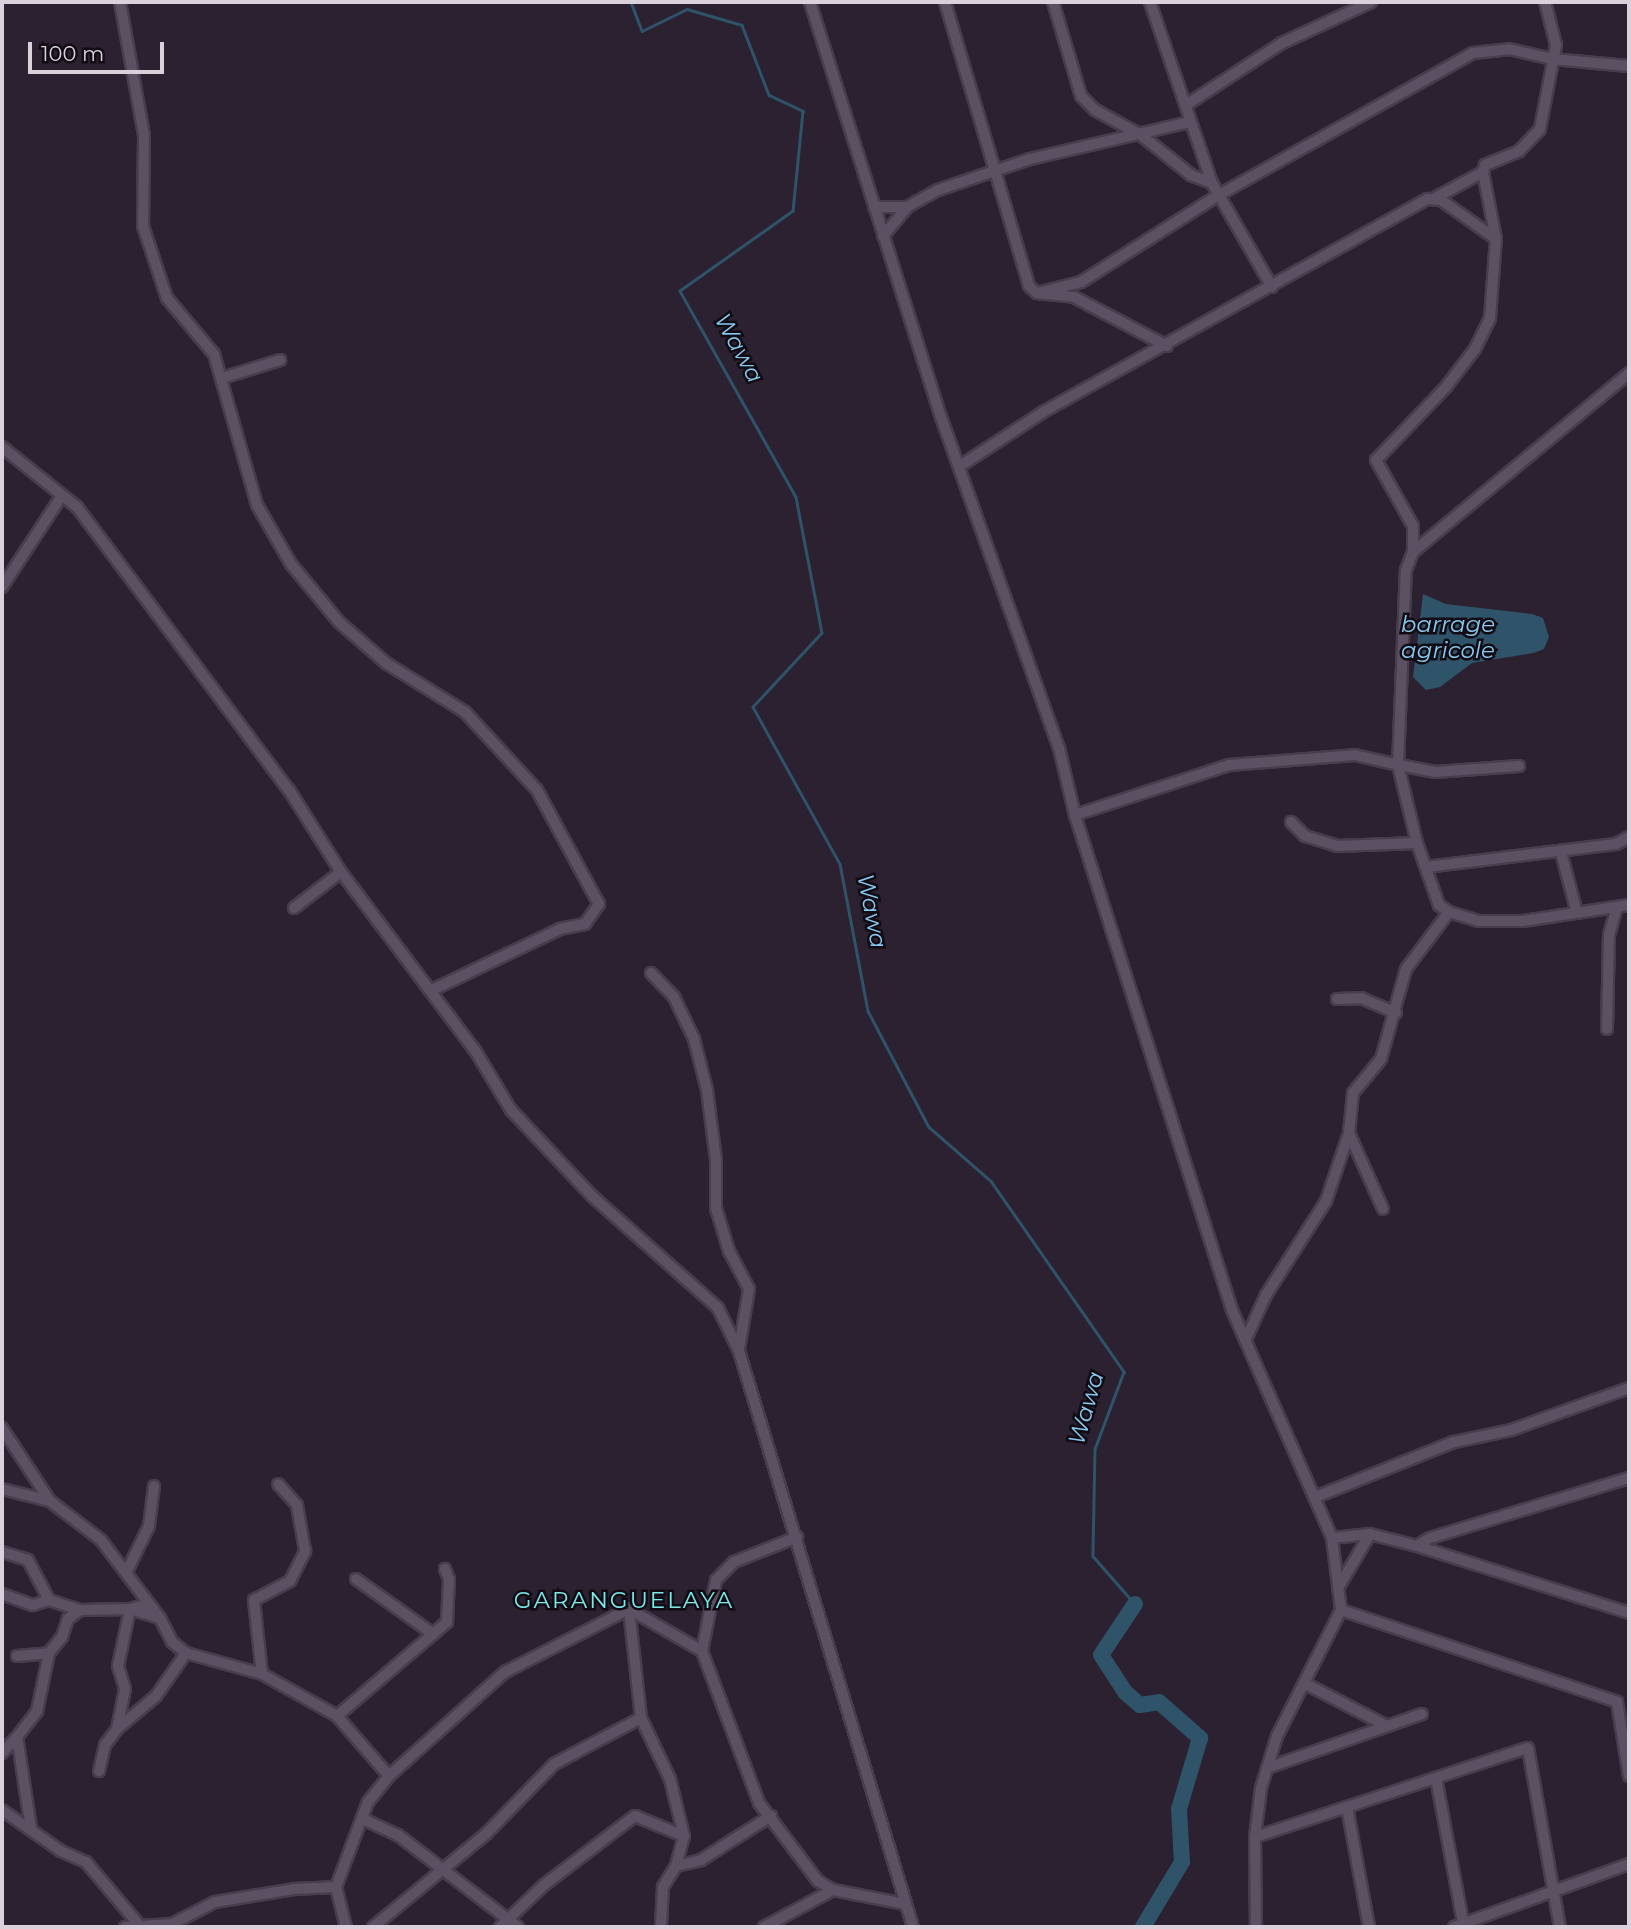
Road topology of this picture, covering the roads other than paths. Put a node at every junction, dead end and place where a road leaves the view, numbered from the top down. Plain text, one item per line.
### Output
1 (120, 2) edge
2 (810, 2) edge
3 (945, 2) edge
4 (1053, 2) edge
5 (1150, 2) edge
6 (1371, 2) edge
7 (1545, 2) edge
8 (1552, 59) junction
9 (1629, 66) edge
10 (1186, 105) junction
11 (1190, 122) junction
12 (1141, 135) junction
13 (1483, 172) junction
14 (993, 174) junction
15 (1212, 183) junction
16 (1217, 196) junction
17 (1435, 198) junction
18 (874, 207) junction
19 (906, 207) junction
20 (883, 236) junction
21 (1496, 239) junction
22 (1272, 287) junction
23 (1037, 293) junction
24 (1167, 346) junction
25 (280, 360) dead end
26 (1629, 373) edge
27 (222, 378) junction
28 (2, 447) edge
29 (960, 466) junction
30 (61, 496) junction
31 (1413, 552) junction
32 (6, 572) edge
33 (2, 587) edge
34 (1398, 765) junction
35 (1519, 766) dead end
36 (1074, 815) junction
37 (1291, 822) dead end
38 (1629, 837) edge
39 (1417, 843) junction
40 (1561, 852) junction
41 (1426, 867) junction
42 (341, 872) junction
43 (1629, 905) edge
44 (1617, 907) junction
45 (294, 908) dead end
46 (1449, 912) junction
47 (1577, 913) junction
48 (651, 973) dead end
49 (432, 990) junction
50 (1338, 999) dead end
51 (1396, 1013) junction
52 (1607, 1029) dead end
53 (1349, 1133) junction
54 (1383, 1209) dead end
55 (1246, 1339) junction
56 (739, 1350) junction
57 (1629, 1388) edge
58 (2, 1428) edge
59 (1629, 1478) edge
60 (278, 1484) dead end
61 (155, 1486) dead end
62 (2, 1489) edge
63 (1318, 1496) junction
64 (50, 1501) junction
65 (1370, 1534) junction
66 (797, 1537) junction
67 (1332, 1538) junction
68 (1417, 1546) junction
69 (2, 1552) edge
70 (445, 1569) dead end
71 (126, 1573) junction
72 (356, 1579) dead end
73 (1338, 1588) junction
74 (2, 1594) edge
75 (49, 1600) junction
76 (149, 1604) junction
77 (130, 1609) junction
78 (629, 1609) junction
79 (1341, 1610) junction
80 (80, 1611) junction
81 (1629, 1613) edge
82 (160, 1618) junction
83 (433, 1634) junction
84 (702, 1651) junction
85 (48, 1653) junction
86 (186, 1653) junction
87 (17, 1656) dead end
88 (262, 1674) junction
89 (1304, 1683) junction
90 (1422, 1714) dead end
91 (337, 1716) junction
92 (641, 1718) junction
93 (1387, 1727) junction
94 (117, 1729) junction
95 (18, 1737) junction
96 (2, 1753) edge
97 (1267, 1768) junction
98 (99, 1771) dead end
99 (389, 1776) junction
100 (1629, 1776) edge
101 (1436, 1778) junction
102 (1347, 1807) junction
103 (2, 1810) edge
104 (771, 1816) junction
105 (363, 1819) junction
106 (32, 1828) junction
107 (684, 1836) junction
108 (1255, 1836) junction
109 (1629, 1864) edge
110 (676, 1866) junction
111 (445, 1869) junction
112 (336, 1887) junction
113 (833, 1890) junction
114 (1553, 1890) junction
115 (905, 1903) junction
116 (509, 1925) edge
117 (140, 1926) edge
118 (1460, 1926) edge
119 (125, 1927) edge
120 (346, 1927) edge
121 (373, 1927) edge
122 (661, 1927) edge
123 (764, 1927) edge
124 (913, 1927) edge
125 (1256, 1927) edge
126 (1369, 1927) edge
127 (1560, 1927) edge

1 - 27 street
2 - 18 street
3 - 14 street
4 - 12 street
5 - 10 street
6 - 10 street
7 - 8 street
8 - 9 street
8 - 13 street
8 - 16 street
10 - 11 street
11 - 12 street
11 - 15 street
12 - 14 street
12 - 15 street
13 - 17 street
13 - 21 street
14 - 19 street
14 - 23 street
15 - 16 street
16 - 22 street
16 - 23 street
17 - 21 street
17 - 22 street
18 - 19 street
18 - 20 street
19 - 20 street
20 - 29 street
21 - 31 street
22 - 24 street
23 - 24 street
24 - 29 street
25 - 27 street
26 - 31 street
27 - 49 street
28 - 30 street
29 - 36 street
30 - 32 street
30 - 42 street
31 - 34 street
32 - 33 street
34 - 35 street
34 - 36 street
34 - 39 street
36 - 55 street
37 - 39 street
38 - 40 street
39 - 41 street
40 - 41 street
40 - 47 street
41 - 46 street
42 - 45 street
42 - 49 street
43 - 44 street
44 - 47 street
44 - 52 street
46 - 47 street
46 - 51 street
48 - 56 street
49 - 56 street
50 - 51 street
51 - 53 street
53 - 54 street
53 - 55 street
55 - 63 street
56 - 66 street
57 - 63 street
58 - 64 street
59 - 68 street
60 - 88 street
61 - 71 street
62 - 64 street
63 - 67 street
64 - 71 street
65 - 67 street
65 - 68 street
65 - 73 street
66 - 84 street
66 - 115 street
67 - 73 street
68 - 81 street
69 - 75 street
70 - 83 street
71 - 76 street
72 - 83 street
73 - 79 street
74 - 75 street
75 - 80 street
76 - 77 street
76 - 82 street
77 - 80 street
77 - 82 street
77 - 94 street
78 - 84 street
78 - 92 street
78 - 99 street
79 - 89 street
79 - 100 street
80 - 85 street
82 - 86 street
83 - 91 street
84 - 104 street
85 - 87 street
85 - 95 street
86 - 88 street
86 - 94 street
88 - 91 street
89 - 93 street
89 - 97 street
90 - 93 street
91 - 99 street
92 - 107 street
92 - 111 street
93 - 97 street
94 - 98 street
95 - 96 street
95 - 106 street
97 - 108 street
99 - 105 street
101 - 102 street
101 - 114 street
101 - 118 street
102 - 108 street
102 - 126 street
103 - 106 street
104 - 110 street
104 - 113 street
105 - 111 street
105 - 112 street
106 - 117 street
107 - 110 street
107 - 116 street
108 - 125 street
109 - 114 street
110 - 122 street
111 - 116 street
111 - 121 street
112 - 117 street
112 - 120 street
113 - 115 street
113 - 123 street
114 - 118 street
114 - 127 street
115 - 124 street
117 - 119 street

